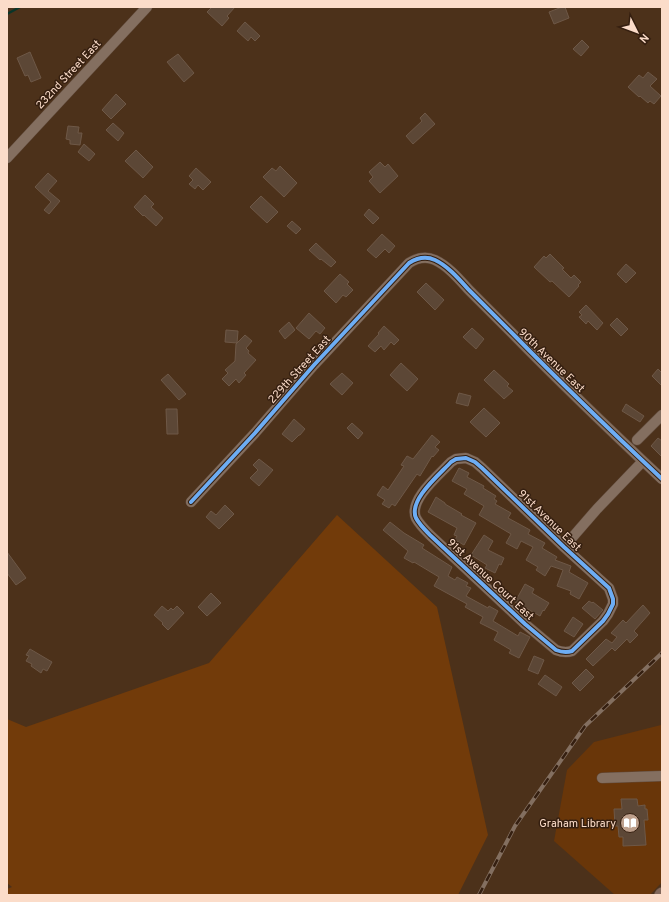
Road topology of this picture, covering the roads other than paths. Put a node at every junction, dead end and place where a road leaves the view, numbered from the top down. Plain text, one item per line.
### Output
1 (147, 7) edge
2 (7, 158) edge
3 (426, 258) joint
4 (662, 415) edge
5 (637, 440) dead end
6 (643, 461) junction
7 (662, 479) edge
8 (191, 502) dead end
9 (415, 509) joint
10 (564, 547) junction
11 (613, 604) joint
12 (662, 776) edge
13 (602, 778) dead end

1 - 2 street, 232nd Street East
3 - 6 street, 90th Avenue East
3 - 8 street, 229th Street East
4 - 5 street
6 - 7 street, 90th Avenue East
6 - 10 street
9 - 10 street, 91st Avenue East
9 - 11 street, 91st Avenue Court East
10 - 11 street, 91st Avenue East
12 - 13 street

